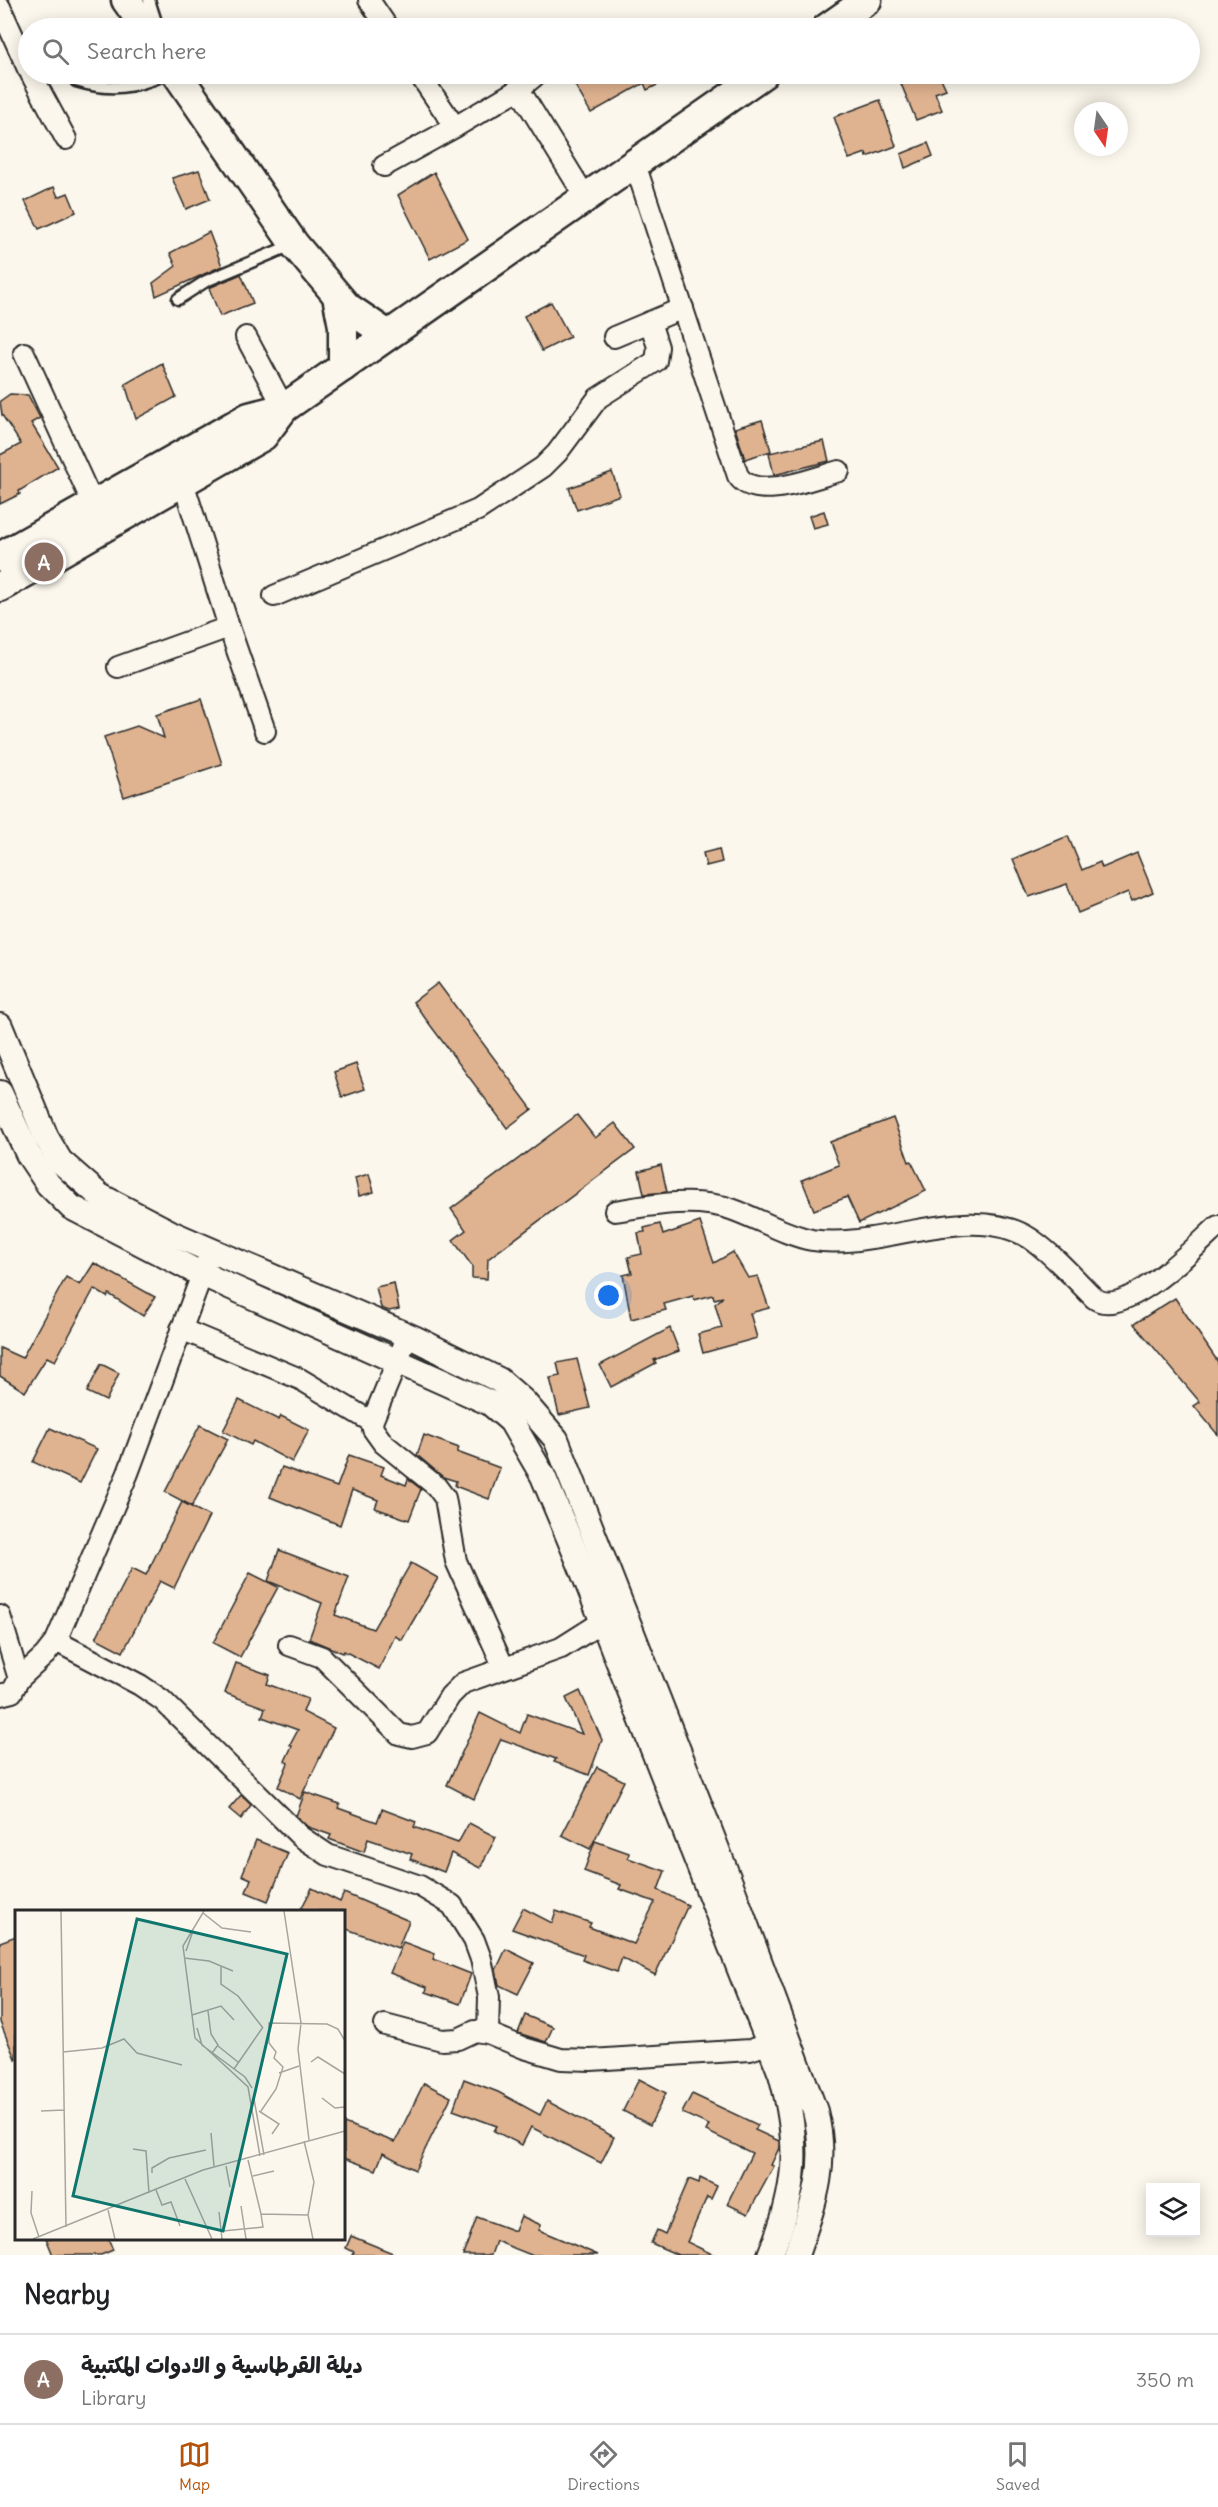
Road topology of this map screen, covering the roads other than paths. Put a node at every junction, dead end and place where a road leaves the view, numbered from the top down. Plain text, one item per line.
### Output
1 (126, 0) edge
2 (150, 0) edge
3 (369, 0) edge
4 (867, 0) edge
5 (0, 7) edge
6 (139, 18) edge
7 (155, 18) edge
8 (381, 18) edge
9 (841, 18) edge
10 (18, 47) edge
11 (36, 84) edge
12 (85, 84) edge
13 (142, 84) edge
14 (184, 84) edge
15 (426, 84) edge
16 (525, 84) edge
17 (749, 84) edge
18 (519, 89) junction
19 (455, 127) junction
20 (66, 139) dead end
21 (635, 164) junction
22 (384, 166) dead end
23 (586, 198) junction
24 (294, 244) junction
25 (337, 296) junction
26 (178, 299) dead end
27 (683, 308) junction
28 (650, 322) junction
29 (388, 335) junction
30 (246, 337) dead end
31 (614, 337) dead end
32 (24, 353) dead end
33 (343, 367) junction
34 (284, 408) junction
35 (839, 471) dead end
36 (183, 482) junction
37 (94, 506) junction
38 (0, 557) edge
39 (0, 587) edge
40 (274, 596) dead end
41 (229, 627) junction
42 (118, 667) dead end
43 (265, 731) dead end
44 (0, 1026) edge
45 (0, 1093) edge
46 (615, 1212) dead end
47 (1218, 1226) edge
48 (212, 1251) junction
49 (201, 1274) junction
50 (181, 1329) junction
51 (408, 1335) junction
52 (397, 1361) junction
53 (372, 1422) junction
54 (625, 1614) junction
55 (0, 1616) edge
56 (602, 1622) junction
57 (56, 1641) junction
58 (289, 1645) dead end
59 (504, 1668) junction
60 (19, 1679) junction
61 (0, 1695) edge
62 (385, 2025) dead end
63 (488, 2033) junction
64 (779, 2040) junction
65 (770, 2255) edge
66 (796, 2255) edge

1 - 6 main road
2 - 7 lane
3 - 8 street
4 - 9 main road
5 - 10 street
11 - 20 street
12 - 13 lane
14 - 24 main road
15 - 19 street
16 - 18 street
17 - 21 main road
18 - 19 street
18 - 23 street
19 - 22 street
21 - 23 main road
21 - 27 street
23 - 29 main road
24 - 25 main road
24 - 26 lane
25 - 29 main road
25 - 33 main road
27 - 28 street
27 - 35 street
28 - 31 street
28 - 40 street
29 - 33 main road
30 - 34 street
32 - 37 street
33 - 34 main road
34 - 36 main road
34 - 37 main road
36 - 39 main road
36 - 41 street
37 - 38 main road
41 - 42 street
41 - 43 street
44 - 48 street
45 - 49 street
46 - 47 street
48 - 49 street
48 - 51 street
49 - 50 street
49 - 52 street
50 - 53 street
50 - 57 street
51 - 52 street
51 - 54 street
52 - 53 street
52 - 56 street
53 - 59 street
54 - 56 street
54 - 64 street
55 - 60 street
56 - 59 street
56 - 64 street
57 - 60 street
57 - 63 street
58 - 59 street
60 - 61 street
62 - 63 street
63 - 64 street
64 - 65 street
64 - 66 street

